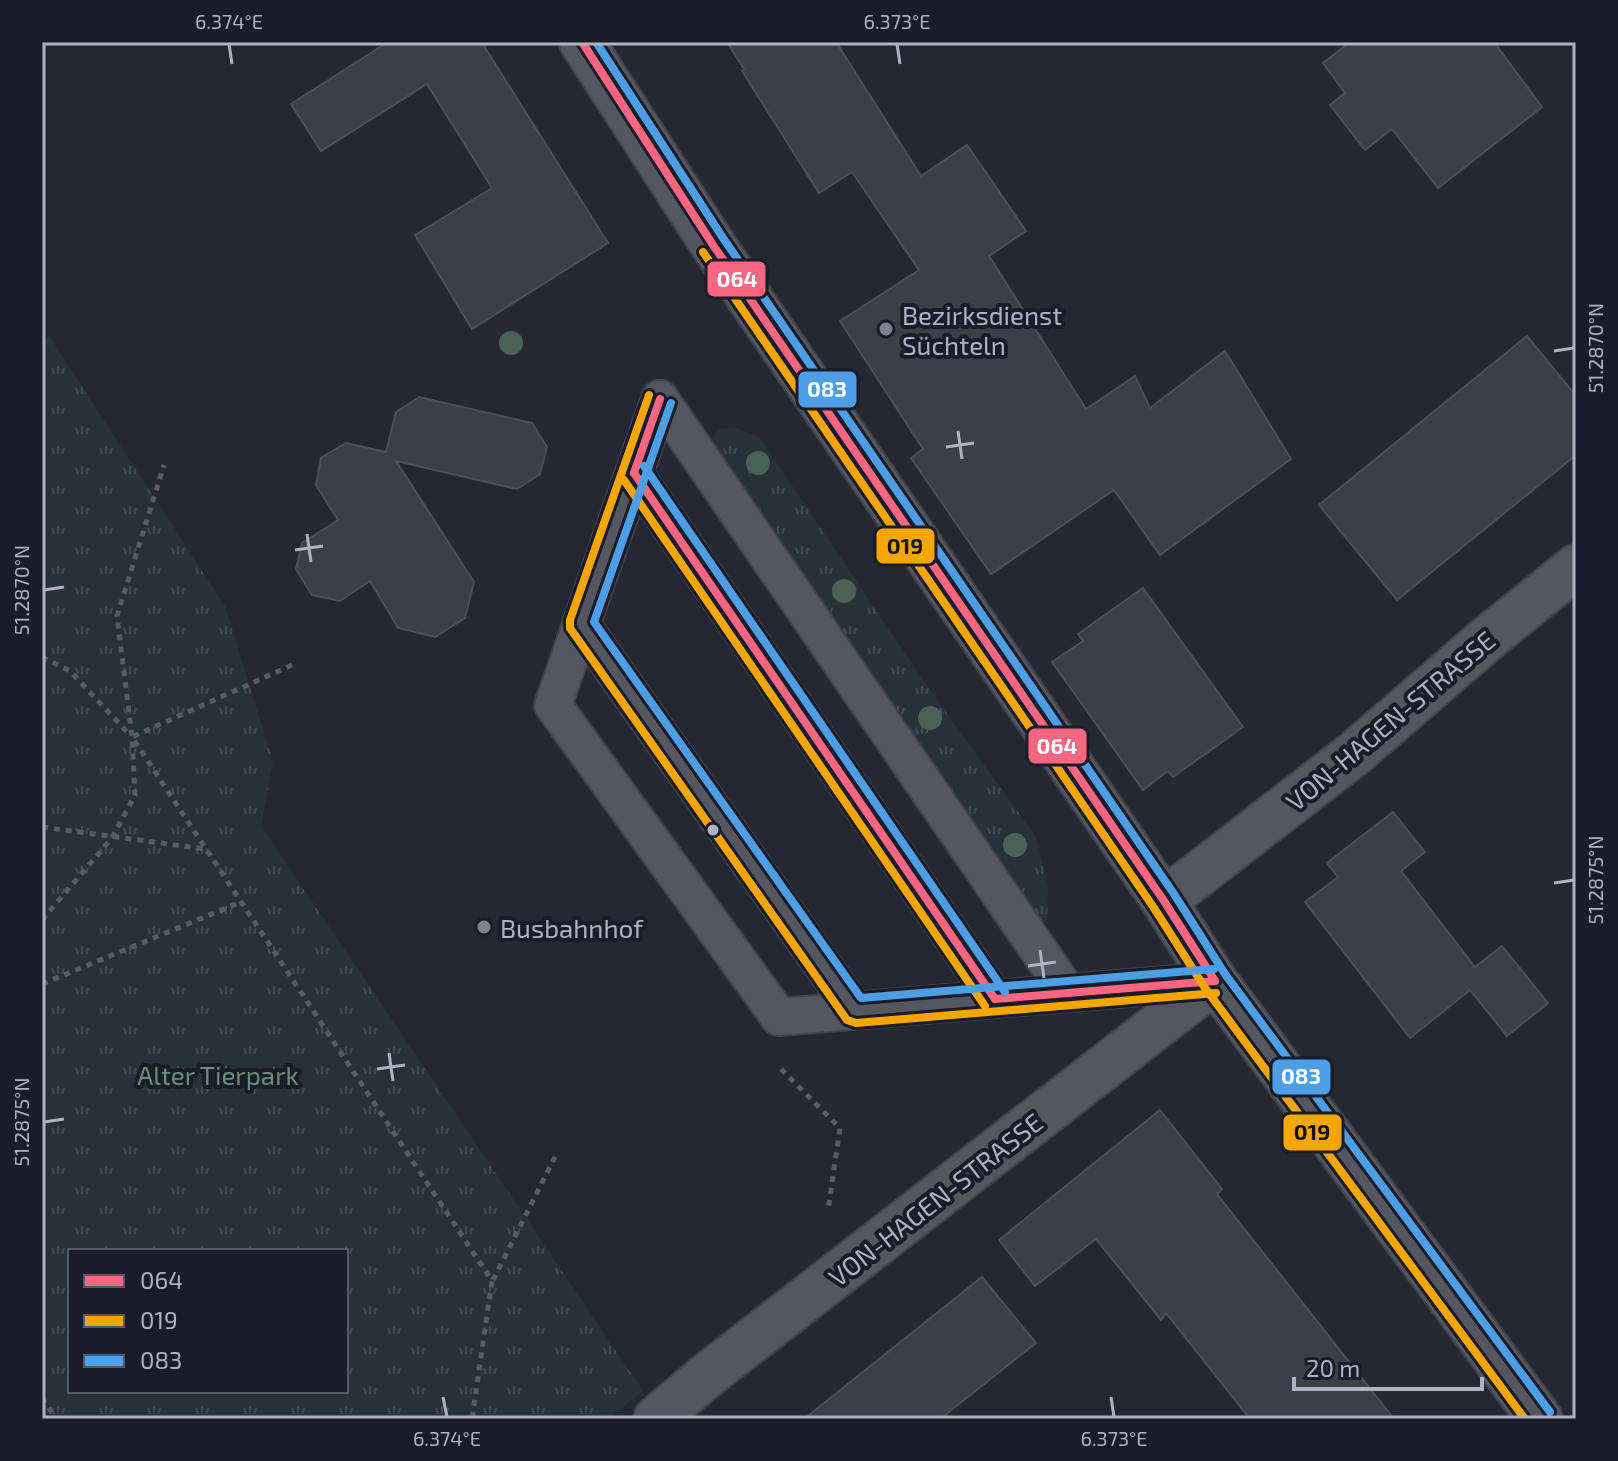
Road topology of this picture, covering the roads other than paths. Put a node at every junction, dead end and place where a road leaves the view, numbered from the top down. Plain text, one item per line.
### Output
1 (582, 42) edge
2 (634, 473) junction
3 (1576, 567) edge
4 (581, 624) junction
5 (1164, 901) junction
6 (1215, 981) junction
7 (1068, 993) junction
8 (995, 999) junction
9 (855, 1011) junction
10 (656, 1419) edge
11 (1540, 1419) edge

1 - 5 street
2 - 4 lane
2 - 7 lane
2 - 8 lane
3 - 5 street, VON-HAGEN-STRASSE
4 - 9 lane
4 - 9 lane
5 - 6 street
6 - 7 lane
6 - 10 street, VON-HAGEN-STRASSE
6 - 11 street
7 - 8 lane
8 - 9 lane

